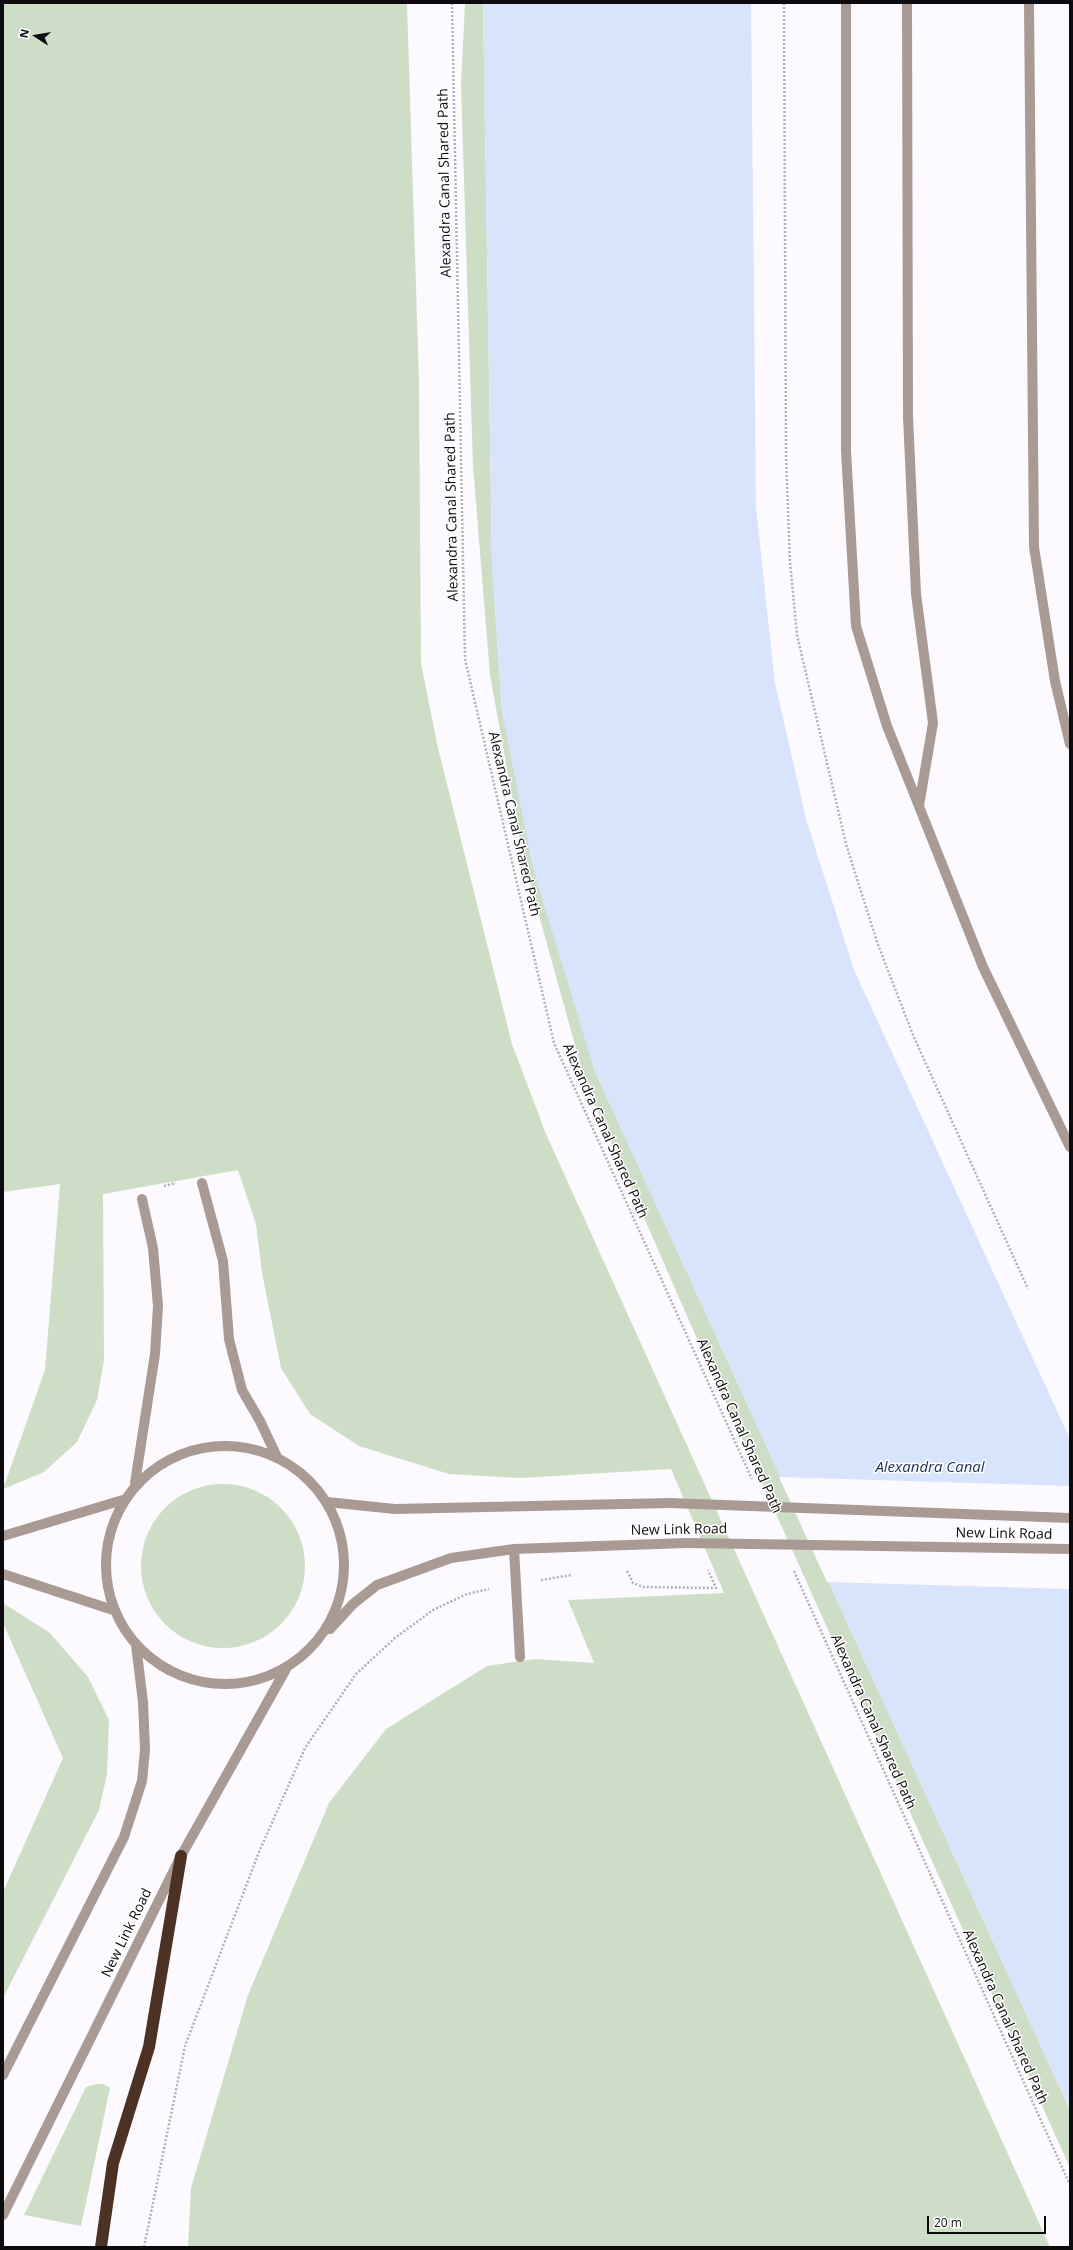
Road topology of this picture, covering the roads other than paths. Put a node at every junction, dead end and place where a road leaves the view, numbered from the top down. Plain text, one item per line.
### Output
1 (846, 3) edge
2 (907, 3) edge
3 (1029, 3) edge
4 (1070, 744) edge
5 (919, 806) junction
6 (1070, 1148) edge
7 (202, 1183) road end
8 (142, 1199) road end
9 (277, 1457) junction
10 (136, 1483) junction
11 (126, 1499) junction
12 (327, 1502) junction
13 (1070, 1518) edge
14 (3, 1536) edge
15 (514, 1549) junction
16 (1070, 1549) edge
17 (3, 1574) edge
18 (112, 1610) junction
19 (318, 1642) junction
20 (136, 1646) junction
21 (520, 1657) dead end
22 (286, 1669) junction
23 (181, 1856) junction
24 (3, 2075) edge
25 (3, 2214) edge
26 (102, 2247) edge

1 - 5 street
2 - 5 street
3 - 4 street
5 - 6 street
7 - 9 street
8 - 10 street
9 - 10 street, New Link Road
9 - 12 street, New Link Road
10 - 11 street, New Link Road
11 - 14 street
11 - 18 street, New Link Road
12 - 13 street, New Link Road, bridge
12 - 19 street, New Link Road
15 - 16 street, New Link Road, bridge
15 - 19 street, New Link Road
15 - 21 street
17 - 18 street
18 - 20 street, New Link Road
19 - 22 street, New Link Road
20 - 22 street, New Link Road
20 - 24 street, New Link Road
22 - 23 street, New Link Road
23 - 25 street, New Link Road
23 - 26 highway

